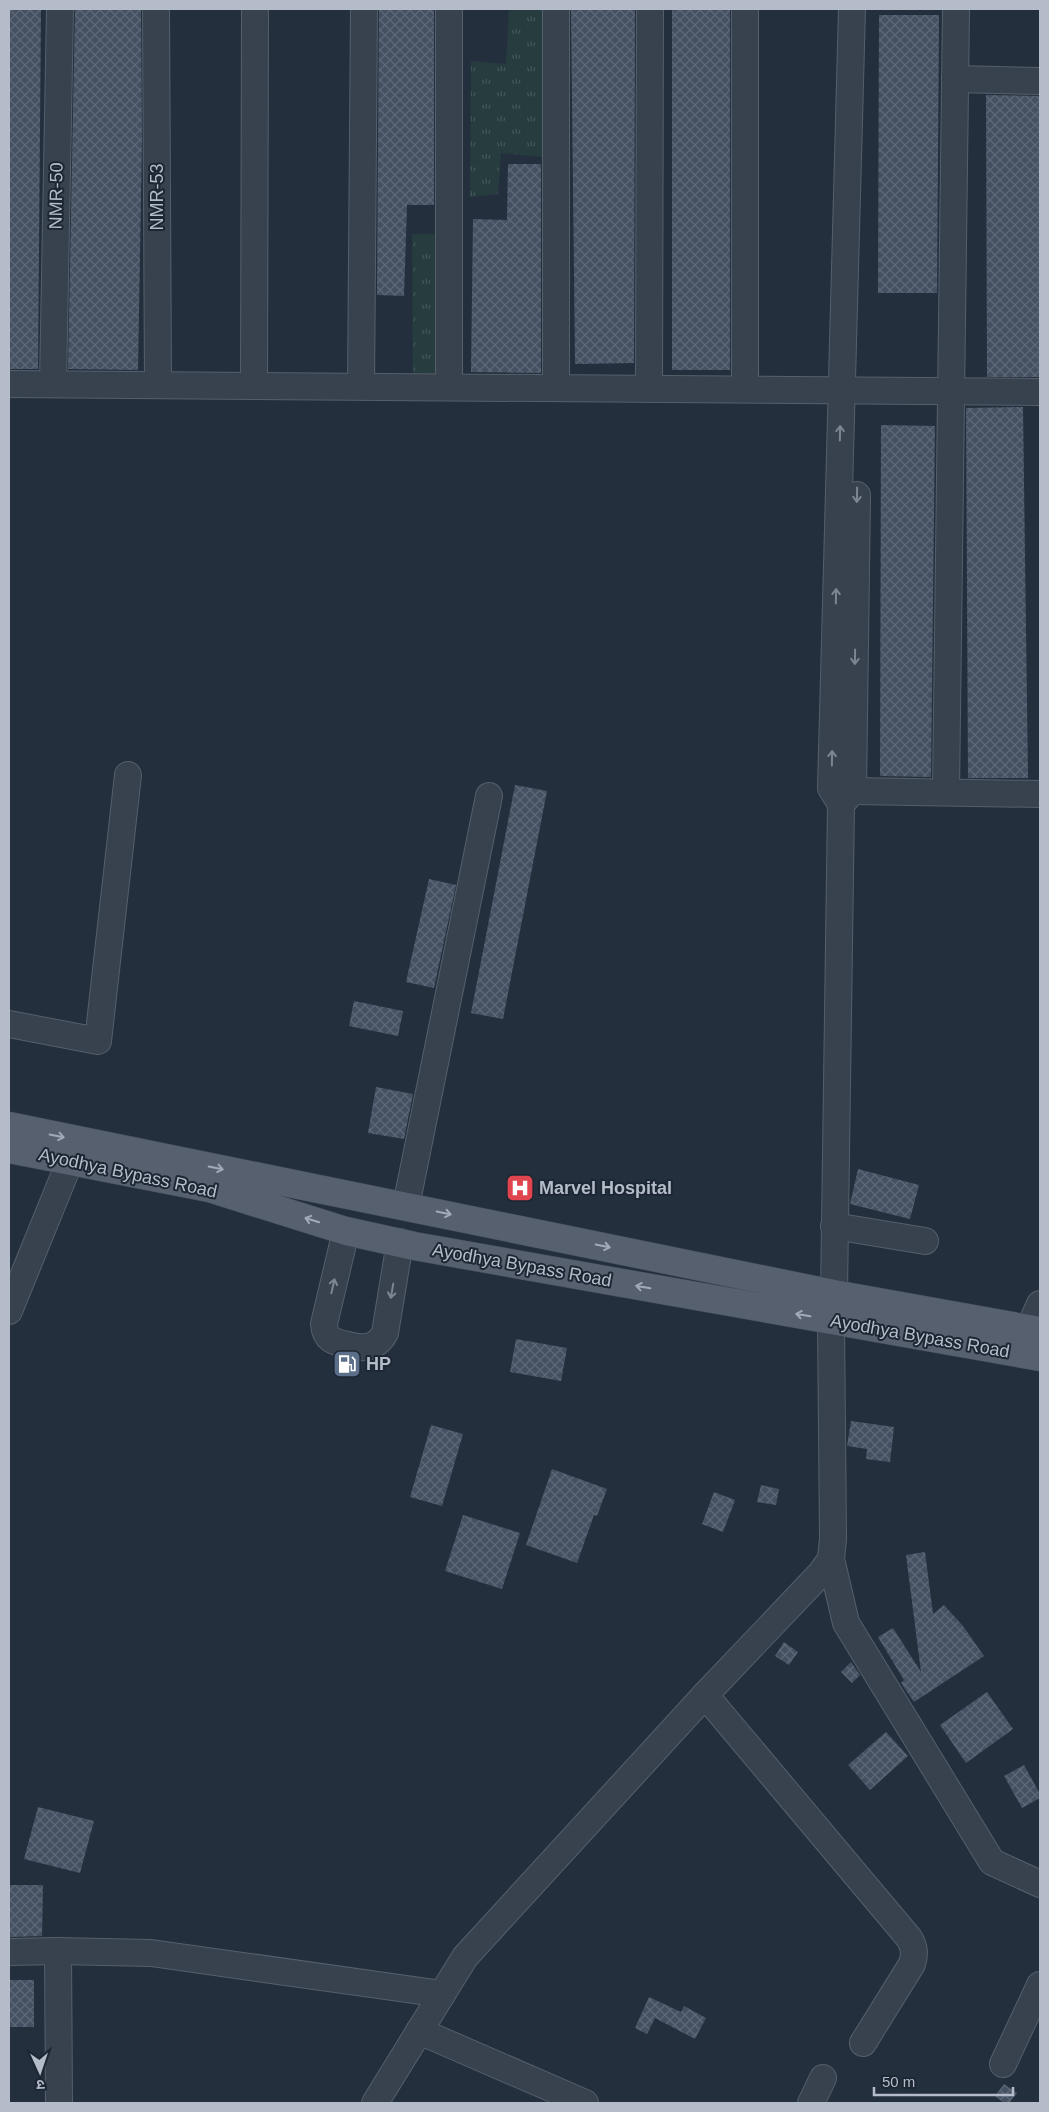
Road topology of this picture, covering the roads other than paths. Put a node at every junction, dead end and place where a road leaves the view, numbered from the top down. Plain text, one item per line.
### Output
1 (60, 9) edge
2 (156, 9) edge
3 (255, 9) edge
4 (364, 9) edge
5 (449, 9) edge
6 (556, 9) edge
7 (650, 9) edge
8 (745, 9) edge
9 (852, 9) edge
10 (864, 9) edge
11 (956, 9) edge
12 (955, 78) junction
13 (1040, 81) edge
14 (9, 384) edge
15 (53, 384) junction
16 (158, 385) junction
17 (254, 386) junction
18 (361, 386) junction
19 (449, 387) junction
20 (556, 388) junction
21 (649, 389) junction
22 (745, 389) junction
23 (850, 389) junction
24 (952, 391) junction
25 (1040, 392) edge
26 (128, 775) dead end
27 (946, 792) junction
28 (1040, 794) edge
29 (489, 796) dead end
30 (847, 798) junction
31 (9, 1024) edge
32 (9, 1126) edge
33 (9, 1149) edge
34 (70, 1161) junction
35 (353, 1196) junction
36 (406, 1206) junction
37 (834, 1226) junction
38 (346, 1231) junction
39 (925, 1241) dead end
40 (400, 1242) junction
41 (32, 1254) junction
42 (9, 1268) edge
43 (1040, 1304) edge
44 (832, 1307) junction
45 (9, 1311) edge
46 (1034, 1330) edge
47 (1040, 1357) edge
48 (831, 1559) junction
49 (705, 1695) junction
50 (1040, 1884) edge
51 (58, 1951) junction
52 (9, 1952) edge
53 (1040, 1985) edge
54 (442, 1994) junction
55 (418, 2031) junction
56 (863, 2043) dead end
57 (1003, 2064) dead end
58 (823, 2078) dead end
59 (59, 2103) edge
60 (375, 2103) edge
61 (586, 2103) edge
62 (811, 2103) edge

1 - 15 street, NMR-50
2 - 16 street, NMR-53
3 - 17 street
4 - 18 street
5 - 19 street
6 - 20 street
7 - 21 street
8 - 22 street
9 - 23 street
10 - 23 street
11 - 12 street
12 - 13 street
12 - 24 street
14 - 15 street
15 - 16 street
16 - 17 street
17 - 18 street
18 - 19 street
19 - 20 street
20 - 21 street
21 - 22 street
22 - 23 street
23 - 24 street
23 - 30 street
24 - 25 street
24 - 27 street
26 - 31 street
27 - 28 street
27 - 30 street
29 - 36 street
30 - 37 street
32 -> 35 main road, Ayodhya Bypass Road
33 - 34 main road, Ayodhya Bypass Road
38 -> 34 main road, Ayodhya Bypass Road
34 - 41 street
35 - 36 main road, Ayodhya Bypass Road
35 - 38 main road
36 - 40 main road
36 -> 44 main road, Ayodhya Bypass Road
37 - 39 street
37 - 44 street
38 - 40 main road, Ayodhya Bypass Road
40 -> 38 street
44 -> 40 main road, Ayodhya Bypass Road
41 - 42 street
41 - 45 street
43 - 46 street
44 - 46 main road, Ayodhya Bypass Road
44 - 47 main road, Ayodhya Bypass Road
44 - 48 street
48 - 49 street
48 - 50 street
49 - 54 street
49 - 56 street
51 - 52 street
51 - 54 street
51 - 59 street
53 - 57 street
54 - 55 street
55 - 60 street
55 - 61 street
58 - 62 street

